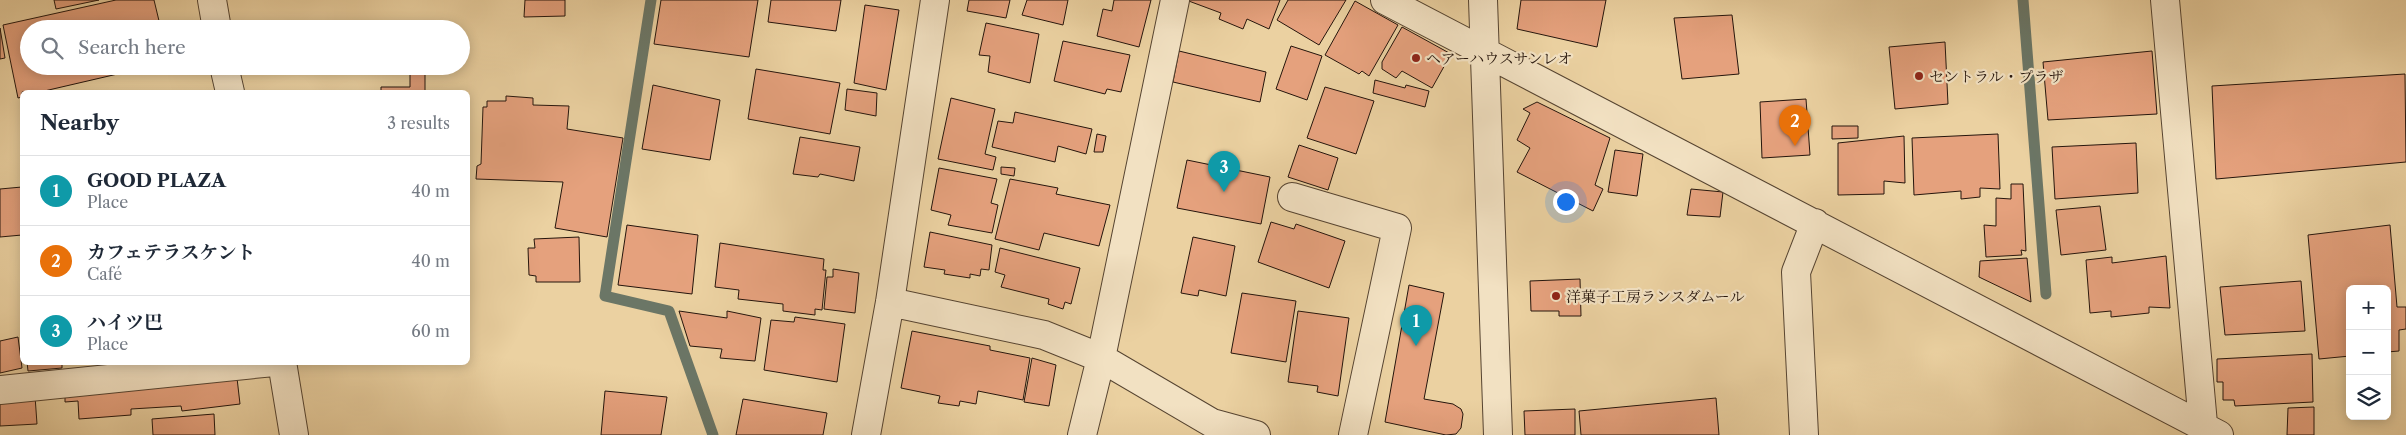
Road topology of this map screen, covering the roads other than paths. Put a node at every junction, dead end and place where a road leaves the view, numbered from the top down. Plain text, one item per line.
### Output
1 (212, 0) edge
2 (935, 0) edge
3 (1175, 0) edge
4 (1385, 0) edge
5 (1483, 0) edge
6 (2165, 0) edge
7 (215, 20) edge
8 (1485, 54) junction
9 (226, 75) edge
10 (230, 90) edge
11 (1292, 198) dead end
12 (1815, 223) junction
13 (890, 302) junction
14 (1100, 358) junction
15 (245, 365) edge
16 (282, 365) edge
17 (0, 390) edge
18 (2209, 432) edge
19 (294, 435) edge
20 (866, 435) edge
21 (1082, 435) edge
22 (1256, 435) edge
23 (1353, 435) edge
24 (1498, 435) edge
25 (1804, 435) edge

1 - 7 street
2 - 13 street
3 - 14 street
4 - 8 street
5 - 8 street
6 - 18 street
8 - 12 street
8 - 24 street
9 - 10 street
11 - 23 street
12 - 18 street
12 - 25 street
13 - 14 street
13 - 20 street
14 - 21 street
14 - 22 street
15 - 17 street
16 - 19 street

